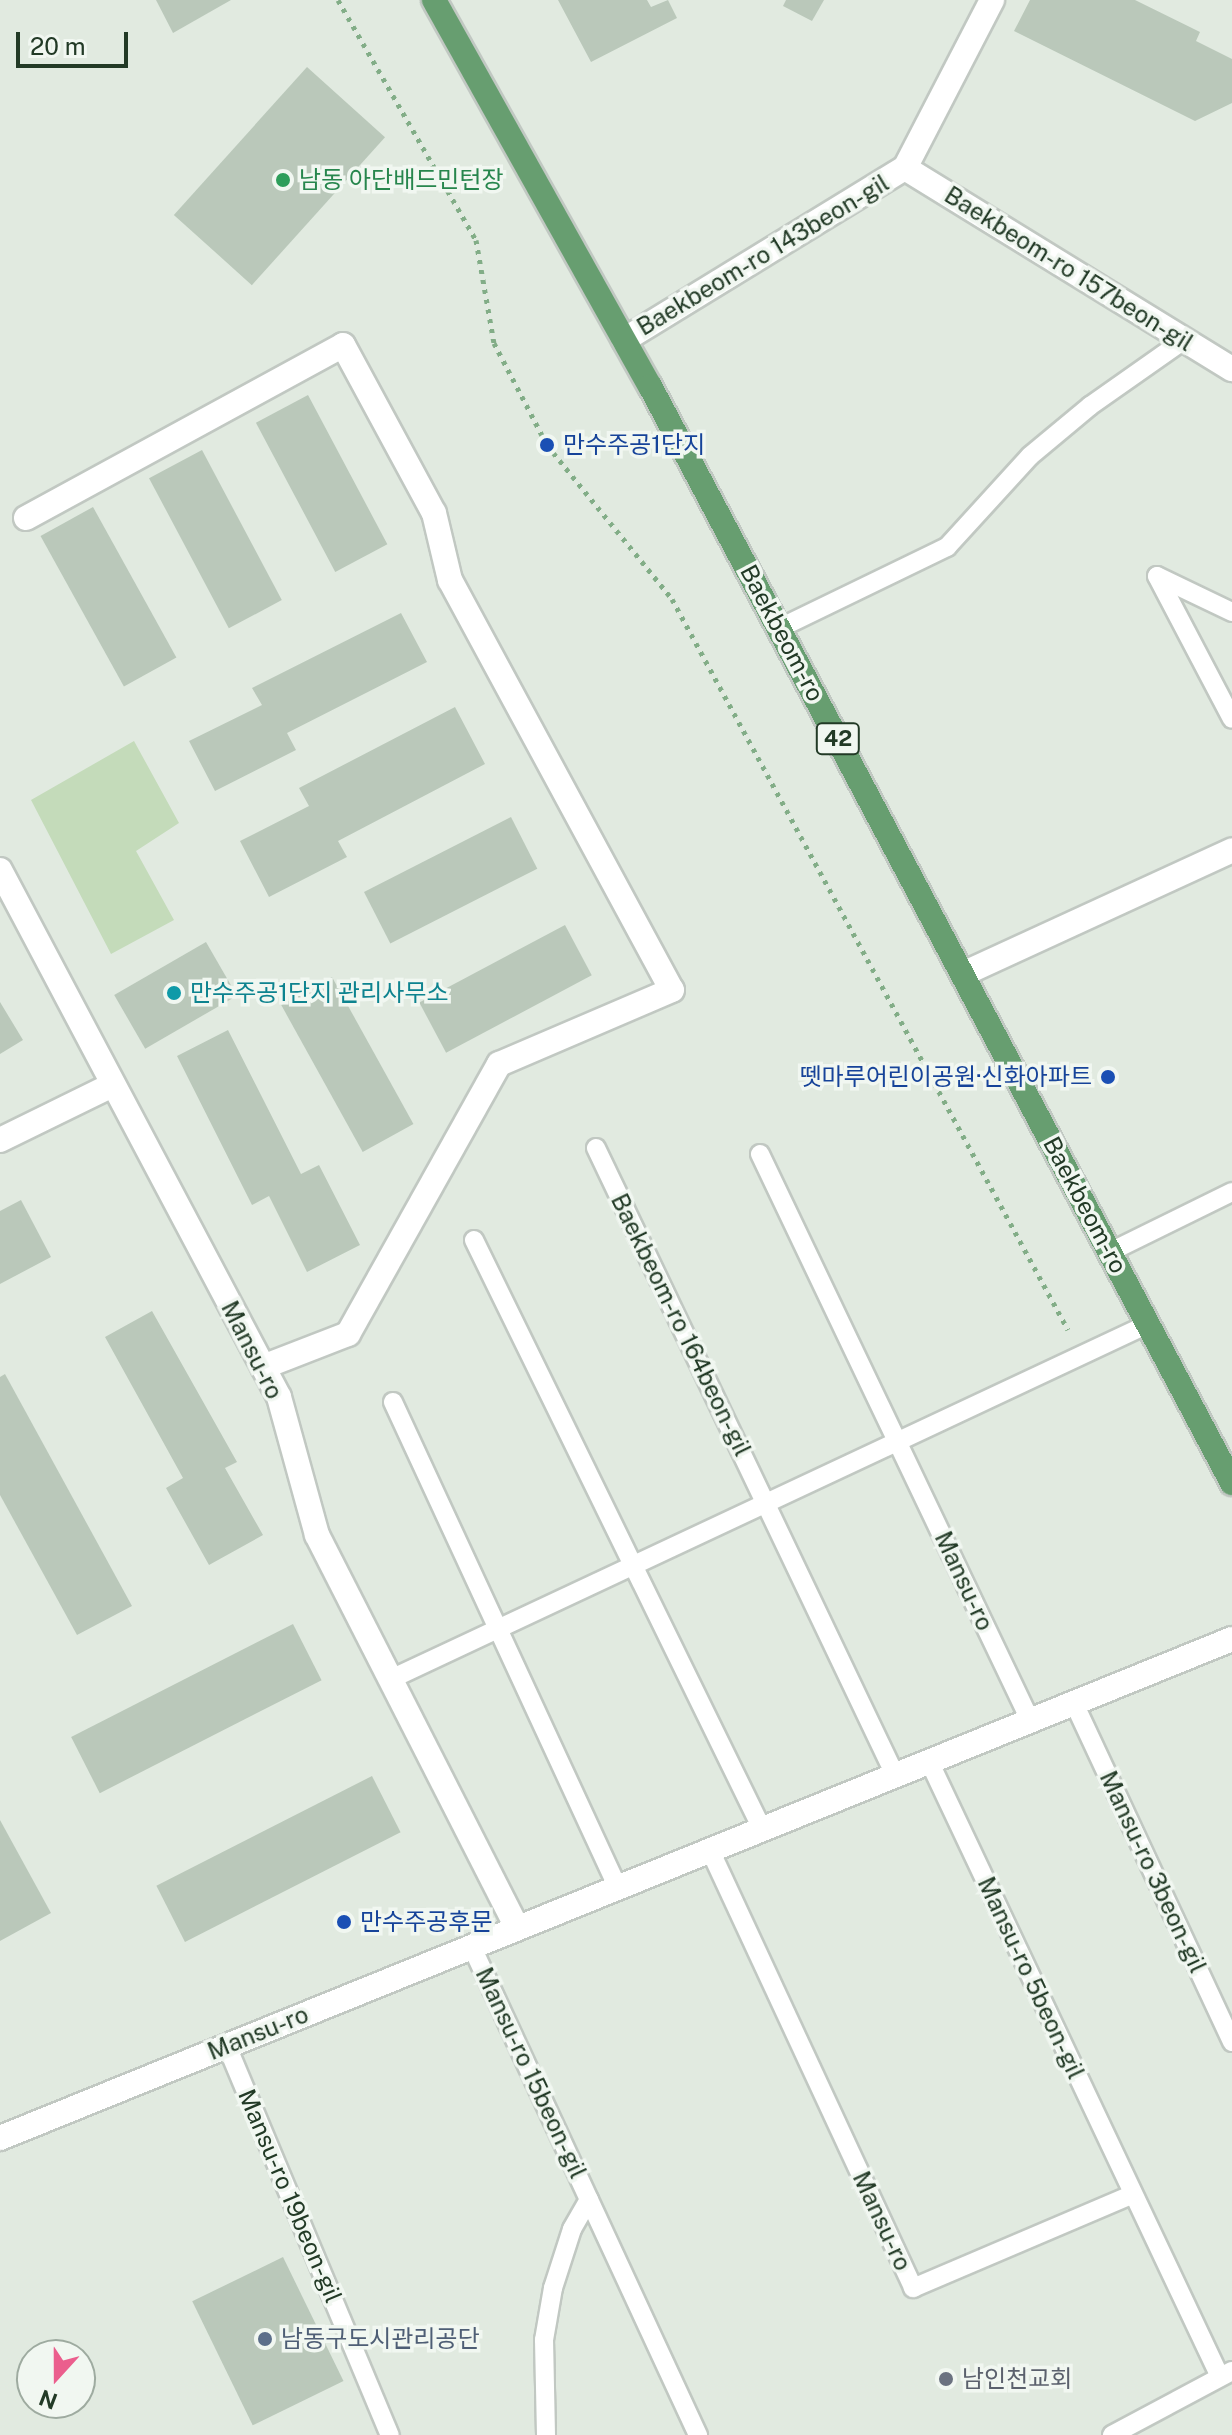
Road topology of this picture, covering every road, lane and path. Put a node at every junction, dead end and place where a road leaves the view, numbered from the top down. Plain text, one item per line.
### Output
1 (338, 0) edge
2 (434, 0) edge
3 (992, 0) edge
4 (905, 168) junction
5 (624, 340) junction
6 (1184, 340) junction
7 (1232, 369) edge
8 (26, 518) dead end
9 (1232, 612) edge
10 (780, 628) junction
11 (1232, 719) edge
12 (1232, 850) edge
13 (0, 870) edge
14 (963, 974) junction
15 (110, 1086) junction
16 (0, 1140) edge
17 (596, 1148) dead end
18 (760, 1154) dead end
19 (1232, 1192) edge
20 (474, 1240) dead end
21 (1110, 1252) junction
22 (1148, 1324) junction
23 (1068, 1330) dead end
24 (263, 1367) junction
25 (393, 1402) dead end
26 (897, 1441) junction
27 (1232, 1483) edge
28 (766, 1502) junction
29 (633, 1563) junction
30 (498, 1626) junction
31 (1232, 1639) edge
32 (391, 1679) junction
33 (1074, 1703) junction
34 (1030, 1720) junction
35 (929, 1761) junction
36 (895, 1775) junction
37 (762, 1829) junction
38 (710, 1850) junction
39 (618, 1888) junction
40 (517, 1928) junction
41 (472, 1947) junction
42 (1232, 2042) edge
43 (227, 2046) junction
44 (0, 2138) edge
45 (1133, 2194) junction
46 (589, 2199) junction
47 (1226, 2374) edge
48 (390, 2435) edge
49 (546, 2435) edge
50 (698, 2435) edge
51 (1112, 2435) edge

1 - 23 path
2 - 5 main road, Baekbeom-ro / 42
3 - 4 street, Baekbeom-ro 143beon-gil
4 - 5 street, Baekbeom-ro 143beon-gil
4 - 6 street, Baekbeom-ro 157beon-gil
5 - 10 main road, Baekbeom-ro / 42
6 - 7 street, Baekbeom-ro 157beon-gil
6 - 10 lane
8 - 24 street
9 - 11 lane
10 - 14 main road, Baekbeom-ro / 42
12 - 14 street
13 - 15 street, Mansu-ro
14 - 21 main road, Baekbeom-ro / 42
15 - 16 street
15 - 24 street, Mansu-ro
17 - 28 lane, Baekbeom-ro 164beon-gil
18 - 26 lane
19 - 21 lane
20 - 29 lane
21 - 22 main road, Baekbeom-ro / 42
22 - 26 lane
22 - 27 main road, Baekbeom-ro / 42
24 - 32 street, Mansu-ro
25 - 30 lane
26 - 28 lane
26 - 34 lane, Mansu-ro
28 - 29 lane
28 - 36 lane
29 - 30 lane
29 - 37 lane
30 - 32 lane
30 - 39 lane
31 - 33 street, Mansu-ro
32 - 40 street, Mansu-ro
33 - 34 street, Mansu-ro
33 - 42 lane, Mansu-ro 3beon-gil
34 - 35 street, Mansu-ro
35 - 36 street, Mansu-ro
35 - 45 lane, Mansu-ro 5beon-gil
36 - 37 street, Mansu-ro
37 - 38 street, Mansu-ro
38 - 39 street, Mansu-ro
38 - 45 lane, Mansu-ro
39 - 40 street, Mansu-ro
40 - 41 street, Mansu-ro
41 - 43 street, Mansu-ro
41 - 46 lane, Mansu-ro 15beon-gil
43 - 44 street, Mansu-ro
43 - 48 lane, Mansu-ro 19beon-gil
45 - 47 lane, Mansu-ro 5beon-gil
46 - 49 lane, Mansu-ro 15beon-gil
46 - 50 lane, Mansu-ro 15beon-gil
47 - 51 lane

